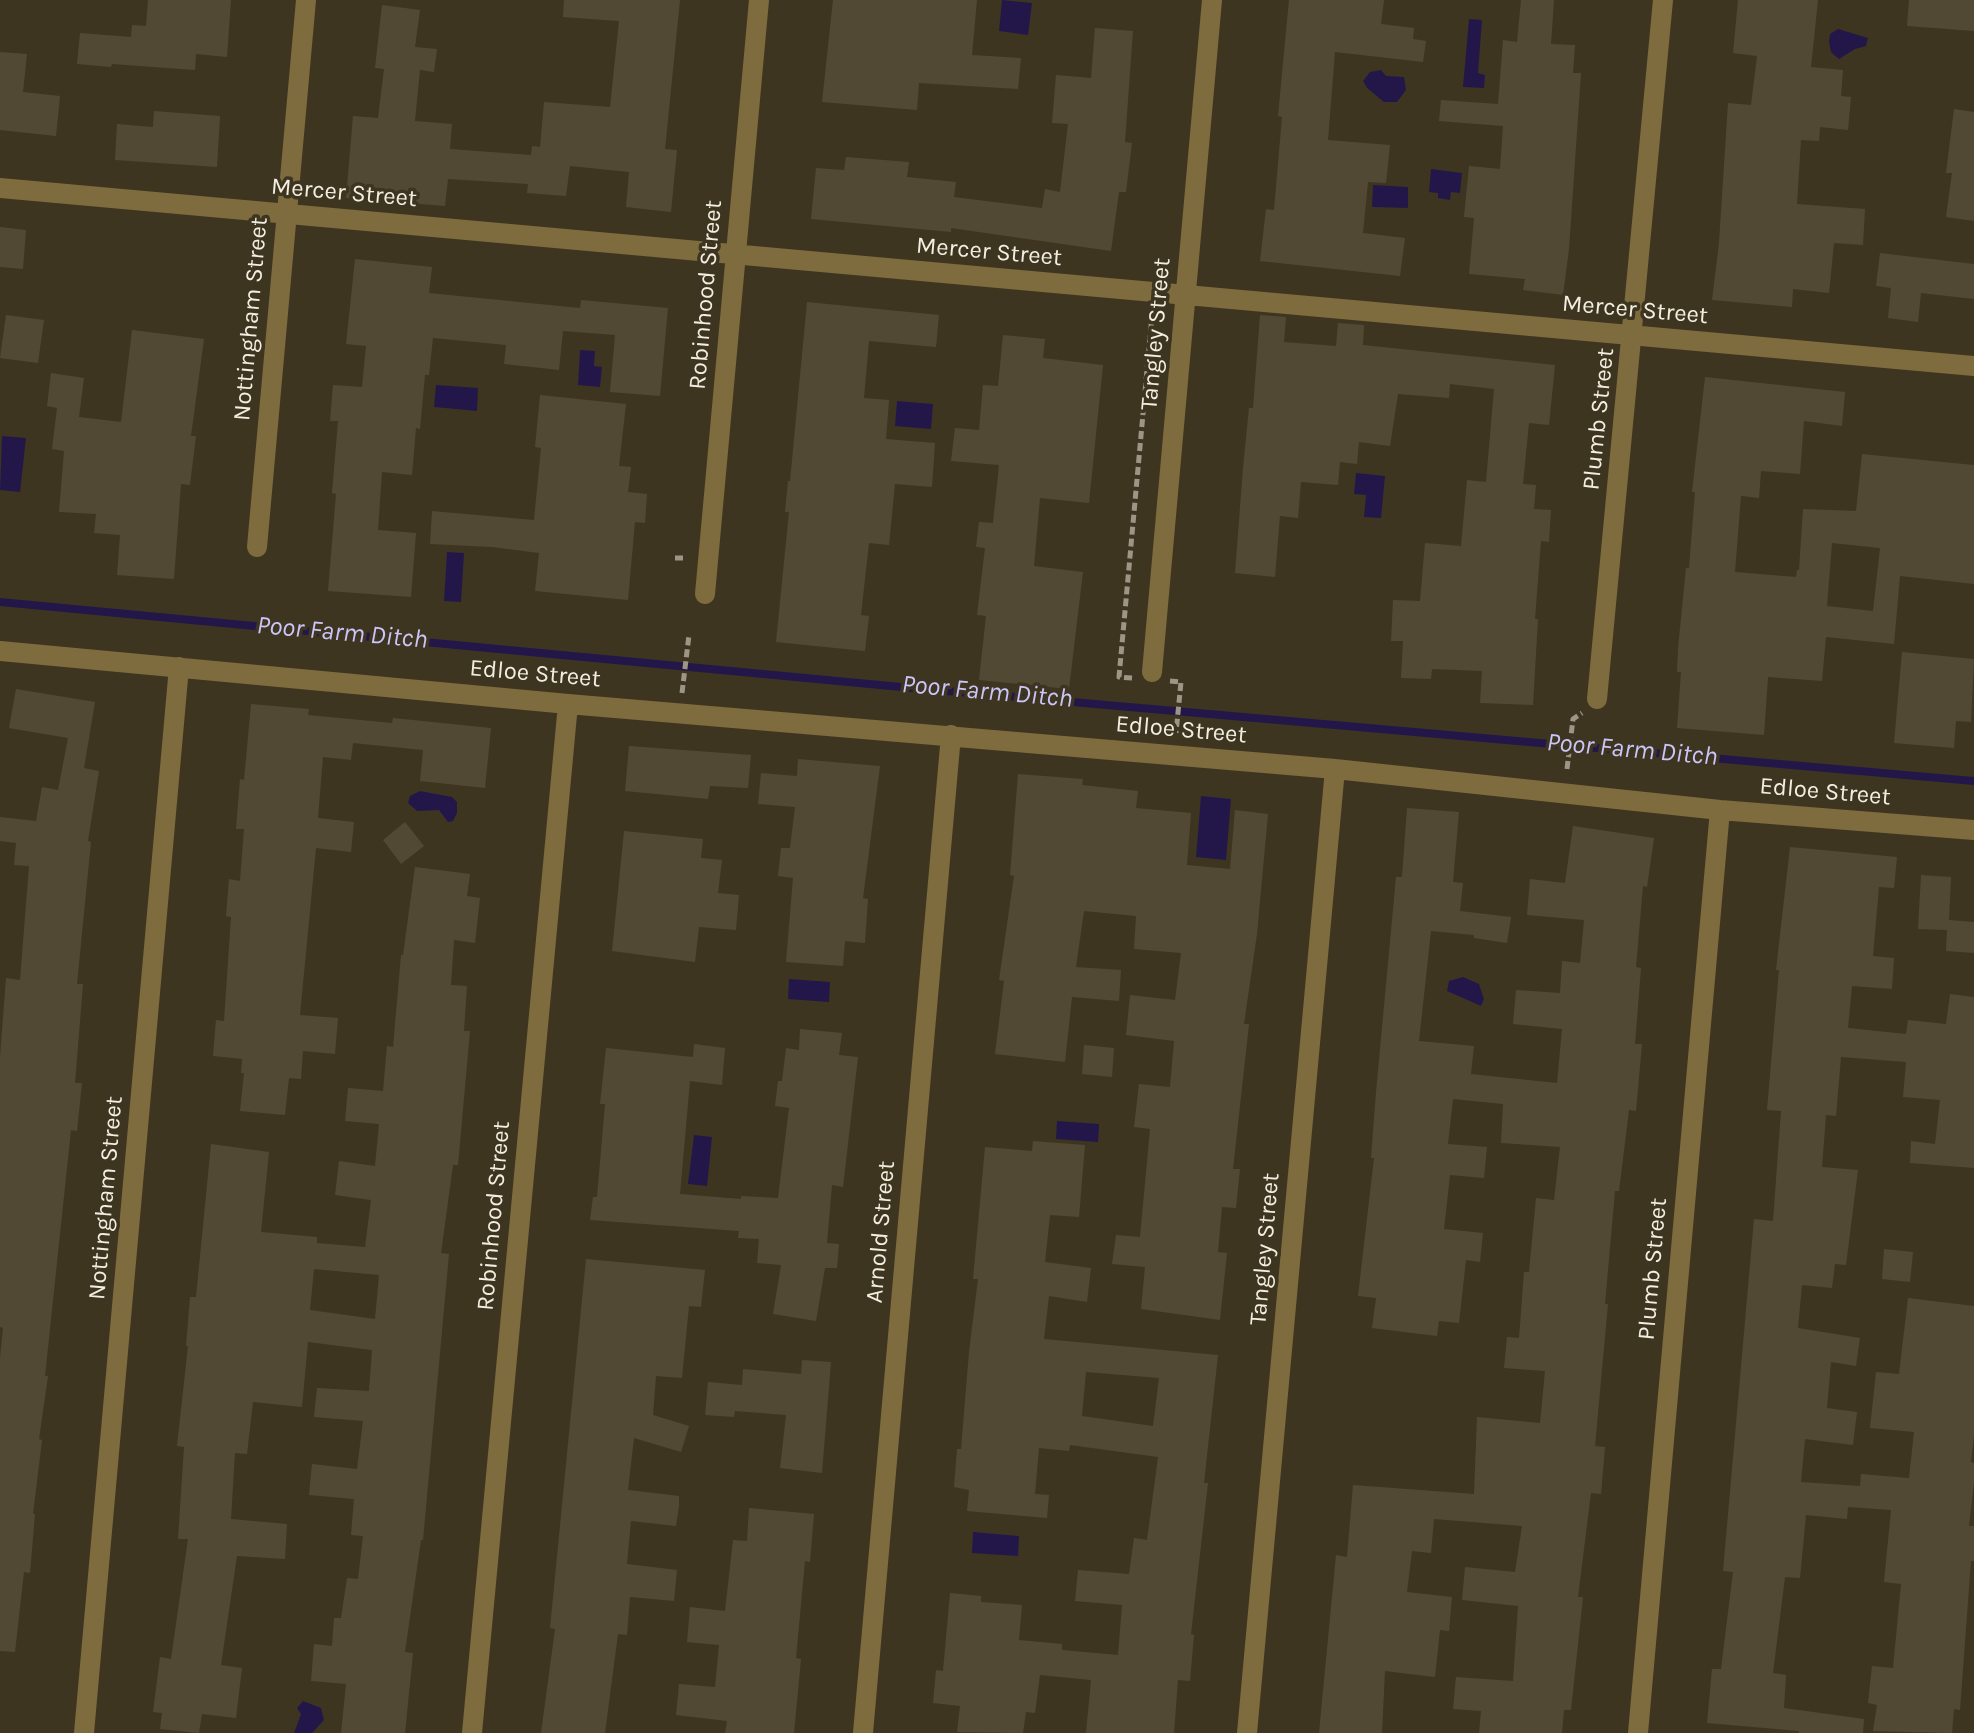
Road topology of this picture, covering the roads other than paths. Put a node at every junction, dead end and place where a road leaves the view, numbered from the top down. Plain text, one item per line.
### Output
1 (306, 0) edge
2 (759, 0) edge
3 (1212, 0) edge
4 (1663, 0) edge
5 (0, 188) edge
6 (286, 214) junction
7 (736, 255) junction
8 (1185, 295) junction
9 (1633, 336) junction
10 (1974, 366) edge
11 (257, 547) dead end
12 (705, 594) dead end
13 (0, 651) edge
14 (179, 667) junction
15 (1151, 677) road end
16 (1597, 699) dead end
17 (568, 704) junction
18 (951, 735) junction
19 (1335, 769) junction
20 (1720, 810) junction
21 (1974, 830) edge
22 (84, 1733) edge
23 (472, 1733) edge
24 (863, 1733) edge
25 (1247, 1733) edge
26 (1638, 1733) edge

1 - 6 street, Nottingham Street
2 - 7 street, Robinhood Street
3 - 8 street, Tangley Street
4 - 9 street, Plumb Street
5 - 6 street, Mercer Street
6 - 7 street, Mercer Street
6 - 11 street, Nottingham Street
7 - 8 street, Mercer Street
7 - 12 street, Robinhood Street
8 - 9 street, Mercer Street
8 - 15 street, Tangley Street
9 - 10 street, Mercer Street
9 - 16 street, Plumb Street
13 - 14 street, Edloe Street
14 - 17 street, Edloe Street
14 - 22 street, Nottingham Street
17 - 18 street, Edloe Street
17 - 23 street, Robinhood Street
18 - 19 street, Edloe Street
18 - 24 street, Arnold Street
19 - 20 street, Edloe Street
19 - 25 street, Tangley Street
20 - 21 street, Edloe Street
20 - 26 street, Plumb Street

